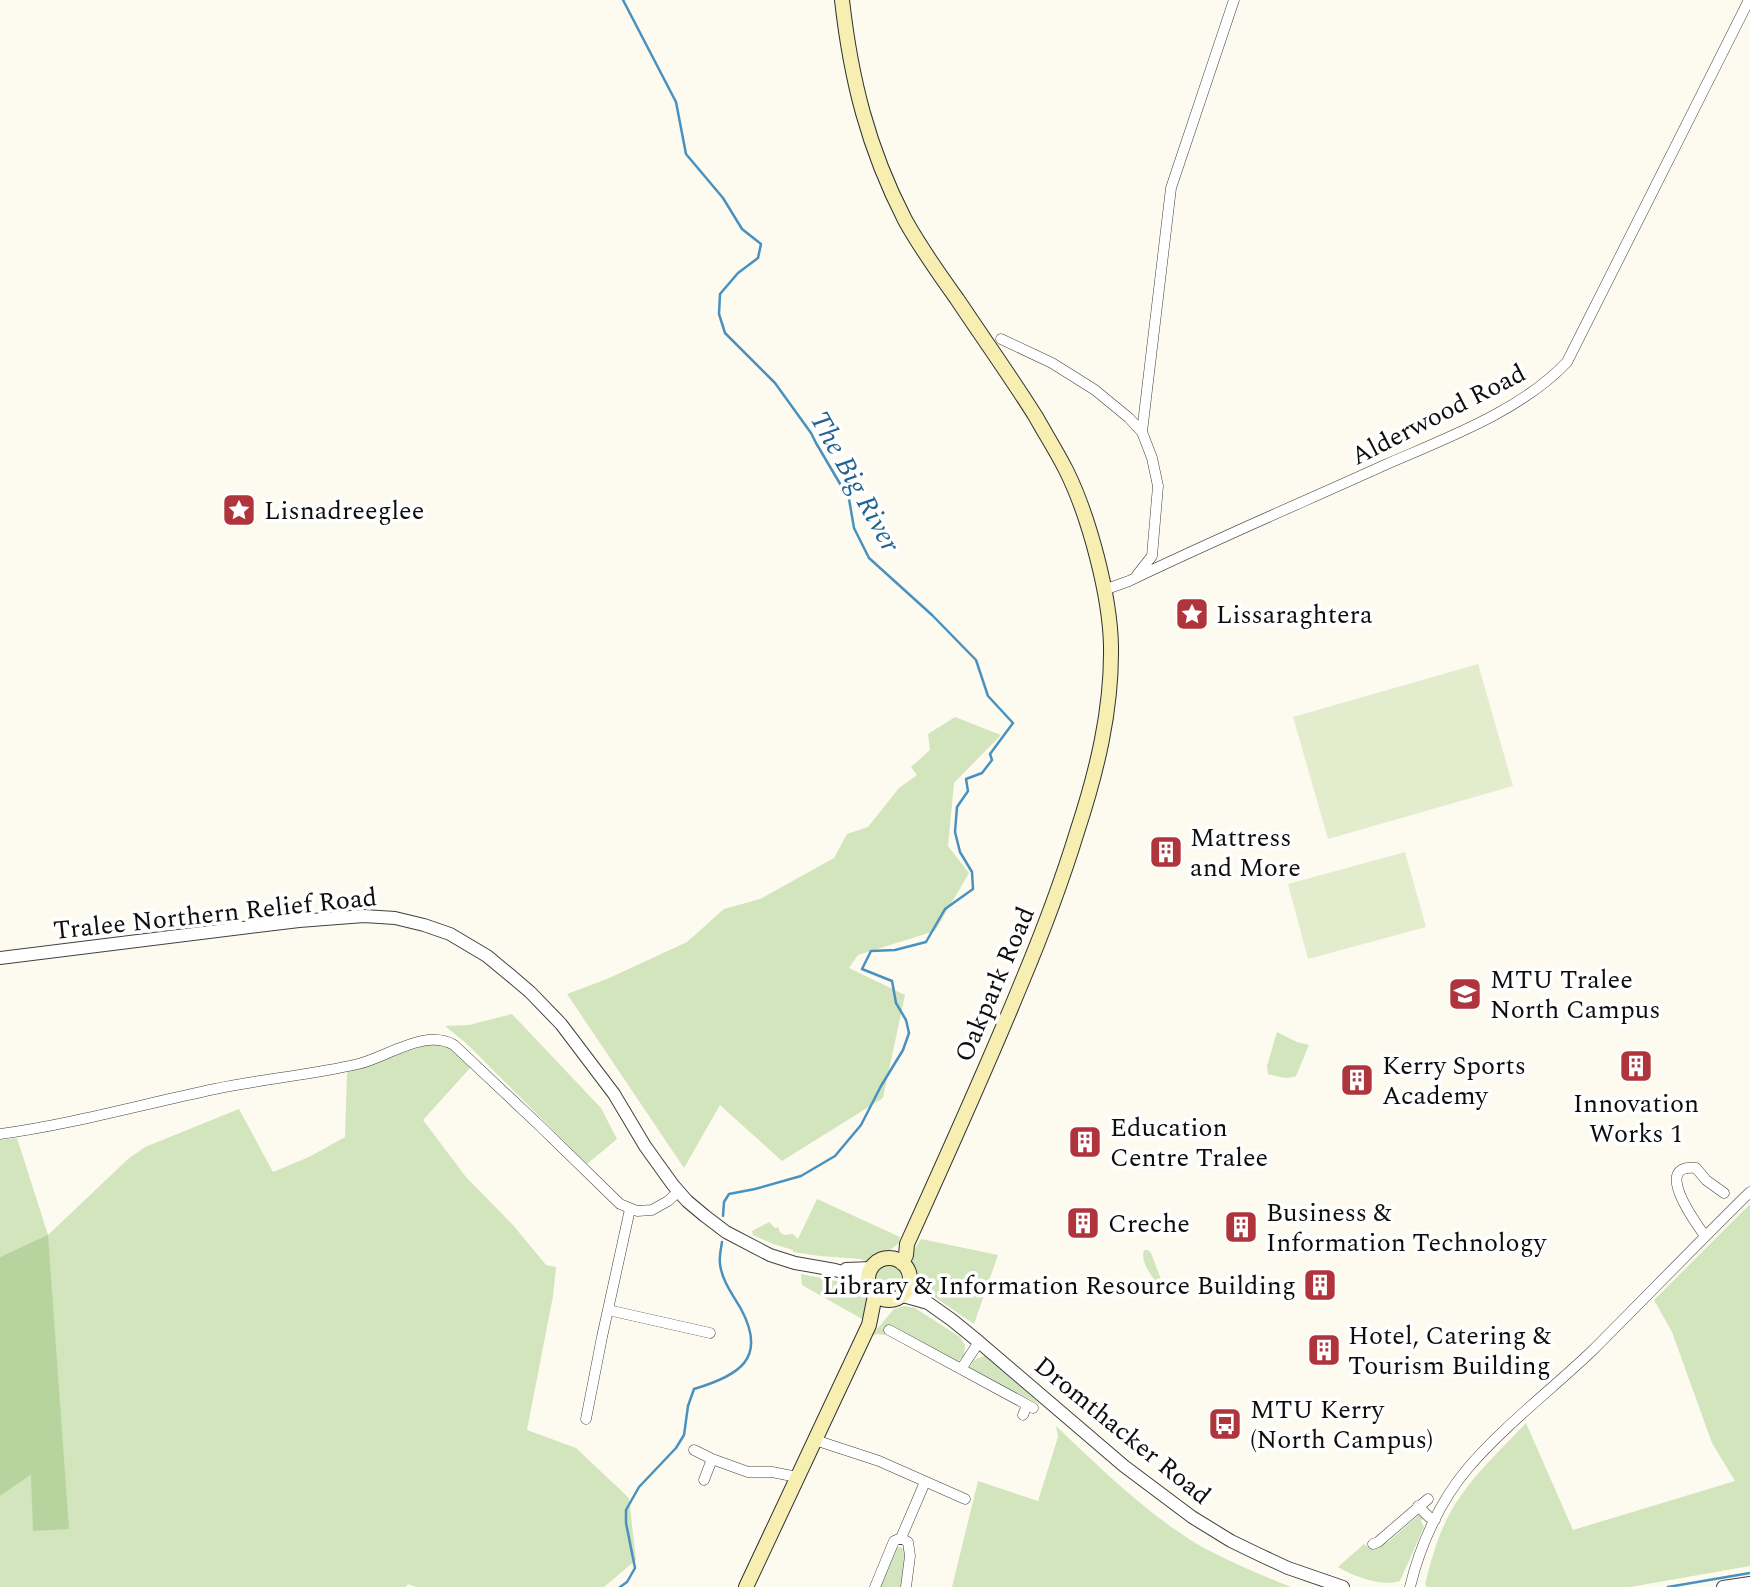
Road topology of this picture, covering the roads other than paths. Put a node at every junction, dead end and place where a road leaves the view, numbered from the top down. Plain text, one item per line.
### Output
1 (842, 0) edge
2 (1234, 0) edge
3 (1749, 0) edge
4 (1001, 339) dead end
5 (1142, 432) junction
6 (1135, 578) junction
7 (1104, 590) junction
8 (0, 958) edge
9 (0, 1133) edge
10 (679, 1191) junction
11 (1750, 1192) edge
12 (1724, 1193) dead end
13 (630, 1209) junction
14 (1705, 1236) junction
15 (896, 1260) junction
16 (870, 1274) junction
17 (910, 1281) junction
18 (903, 1296) junction
19 (881, 1298) junction
20 (928, 1303) junction
21 (608, 1310) junction
22 (890, 1331) dead end
23 (710, 1333) dead end
24 (979, 1342) junction
25 (961, 1369) junction
26 (1028, 1410) dead end
27 (586, 1419) dead end
28 (815, 1440) junction
29 (694, 1450) dead end
30 (712, 1459) junction
31 (797, 1478) junction
32 (704, 1480) dead end
33 (925, 1482) junction
34 (965, 1499) dead end
35 (1428, 1499) dead end
36 (1418, 1506) junction
37 (1435, 1520) junction
38 (901, 1538) junction
39 (1373, 1544) dead end
40 (1750, 1583) edge
41 (746, 1587) edge
42 (875, 1587) edge
43 (906, 1587) edge
44 (1342, 1587) edge
45 (1410, 1587) edge
46 (1723, 1587) edge

1 - 7 main road, Oakpark Road
2 - 5 street
3 - 6 street, Alderwood Road
4 - 5 street
5 - 6 street
6 - 7 street, Alderwood Road
7 - 15 main road, Oakpark Road
8 - 10 street, Tralee Northern Relief Road
9 - 13 street
10 - 13 street
10 - 16 street, Tralee Northern Relief Road
11 - 14 street
12 - 14 street
13 - 21 street
14 - 37 street
15 - 16 main road
15 - 17 main road
16 - 19 main road
17 - 18 main road
17 - 20 street
18 - 19 main road
18 - 20 street
19 - 28 main road
20 - 24 street, Dromthacker Road
21 - 23 street
21 - 27 street
22 - 25 street
24 - 25 street
24 - 44 street, Dromthacker Road
25 - 26 street
28 - 31 main road
28 - 33 street
29 - 30 street
30 - 31 street
30 - 32 street
31 - 41 main road
33 - 34 street
33 - 38 street
35 - 36 street
36 - 37 street
36 - 39 street
37 - 45 street
38 - 42 street
38 - 43 street
40 - 46 street

